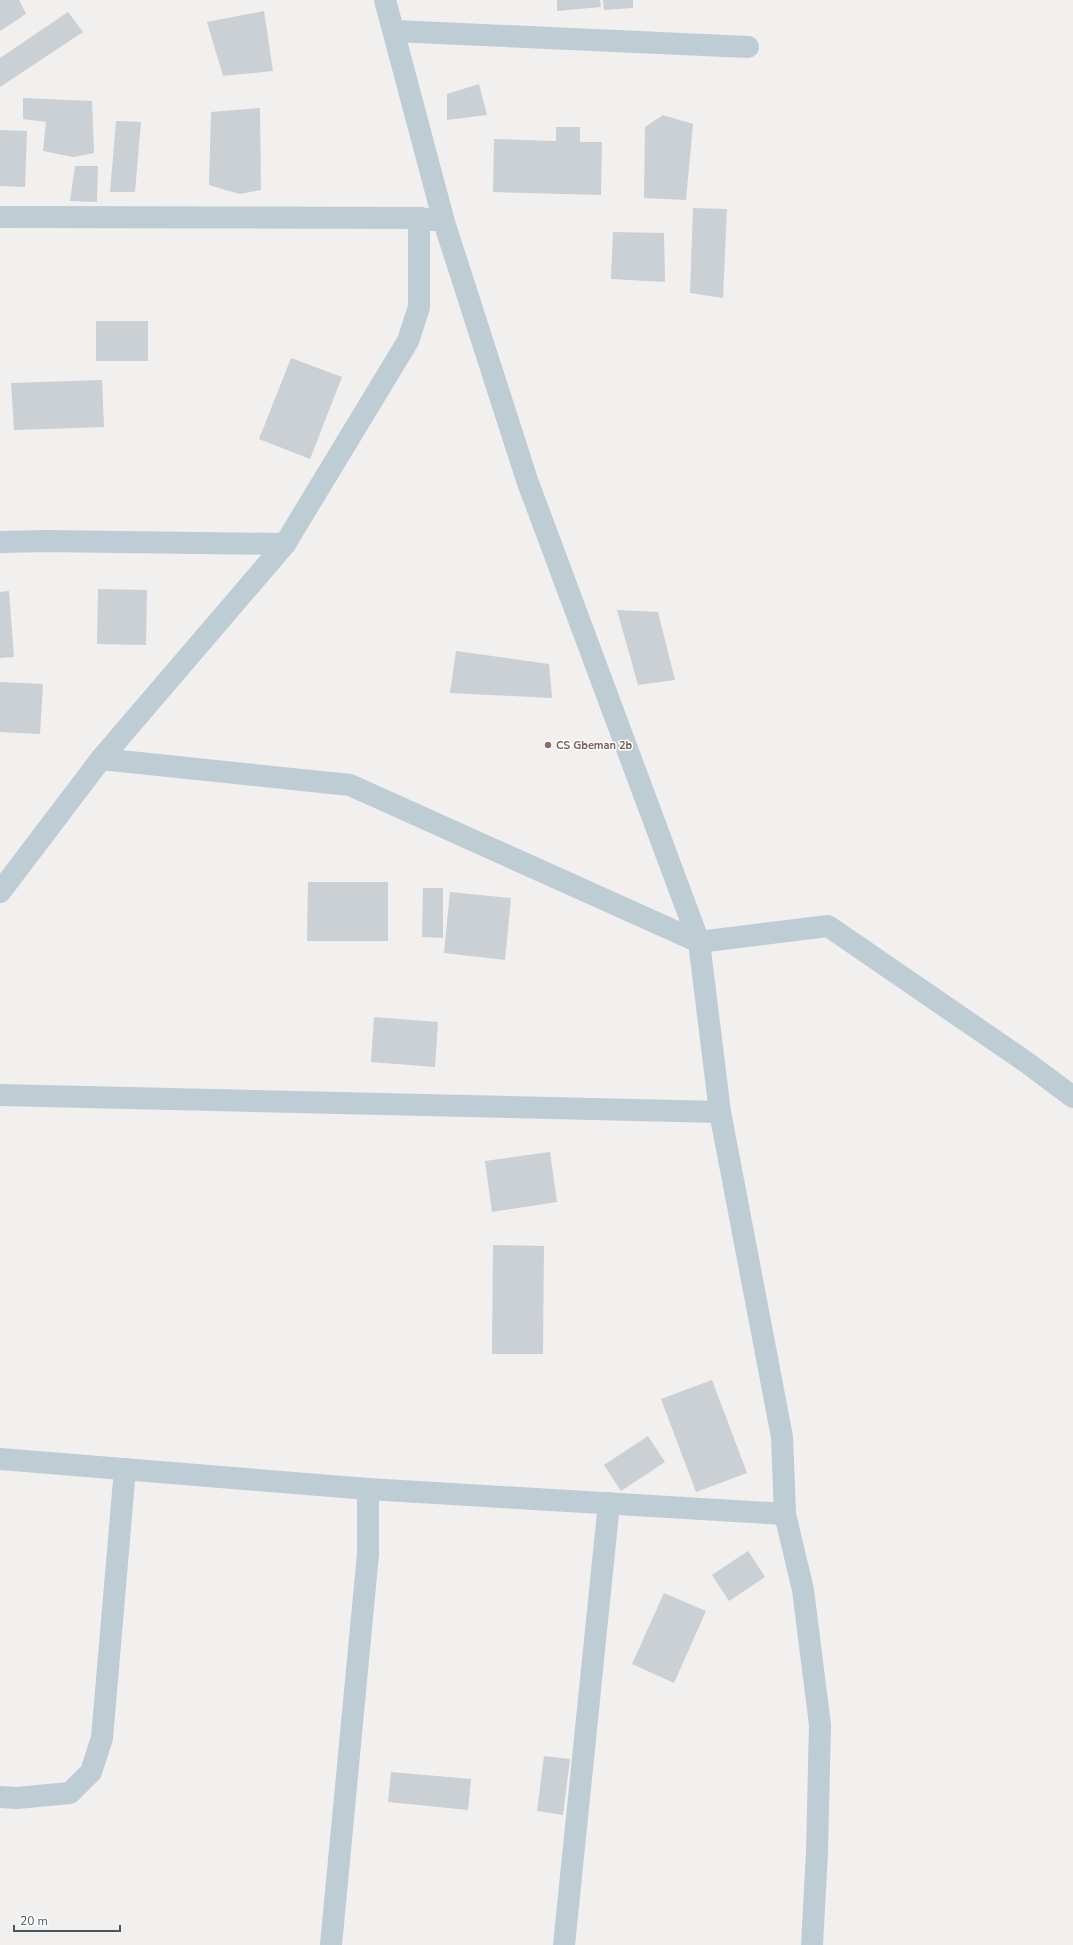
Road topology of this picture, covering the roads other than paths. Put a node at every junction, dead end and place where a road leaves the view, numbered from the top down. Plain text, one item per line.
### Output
1 (385, 0) edge
2 (395, 31) junction
3 (748, 47) dead end
4 (0, 217) edge
5 (419, 218) junction
6 (444, 222) junction
7 (0, 542) edge
8 (285, 544) junction
9 (101, 759) junction
10 (0, 892) edge
11 (699, 942) junction
12 (0, 1095) edge
13 (1073, 1097) edge
14 (720, 1112) junction
15 (0, 1459) edge
16 (125, 1469) junction
17 (368, 1489) junction
18 (609, 1503) junction
19 (785, 1514) junction
20 (0, 1797) edge
21 (331, 1945) edge
22 (564, 1945) edge
23 (812, 1945) edge

1 - 2 street
2 - 3 street
2 - 6 street
4 - 5 street
5 - 6 street
5 - 8 street
6 - 11 street
7 - 8 street
8 - 9 street
9 - 10 street
9 - 11 street
11 - 13 street
11 - 14 street
12 - 14 street
14 - 19 street
15 - 16 street
16 - 17 street
16 - 20 street
17 - 18 street
17 - 21 street
18 - 19 street
18 - 22 street
19 - 23 street

